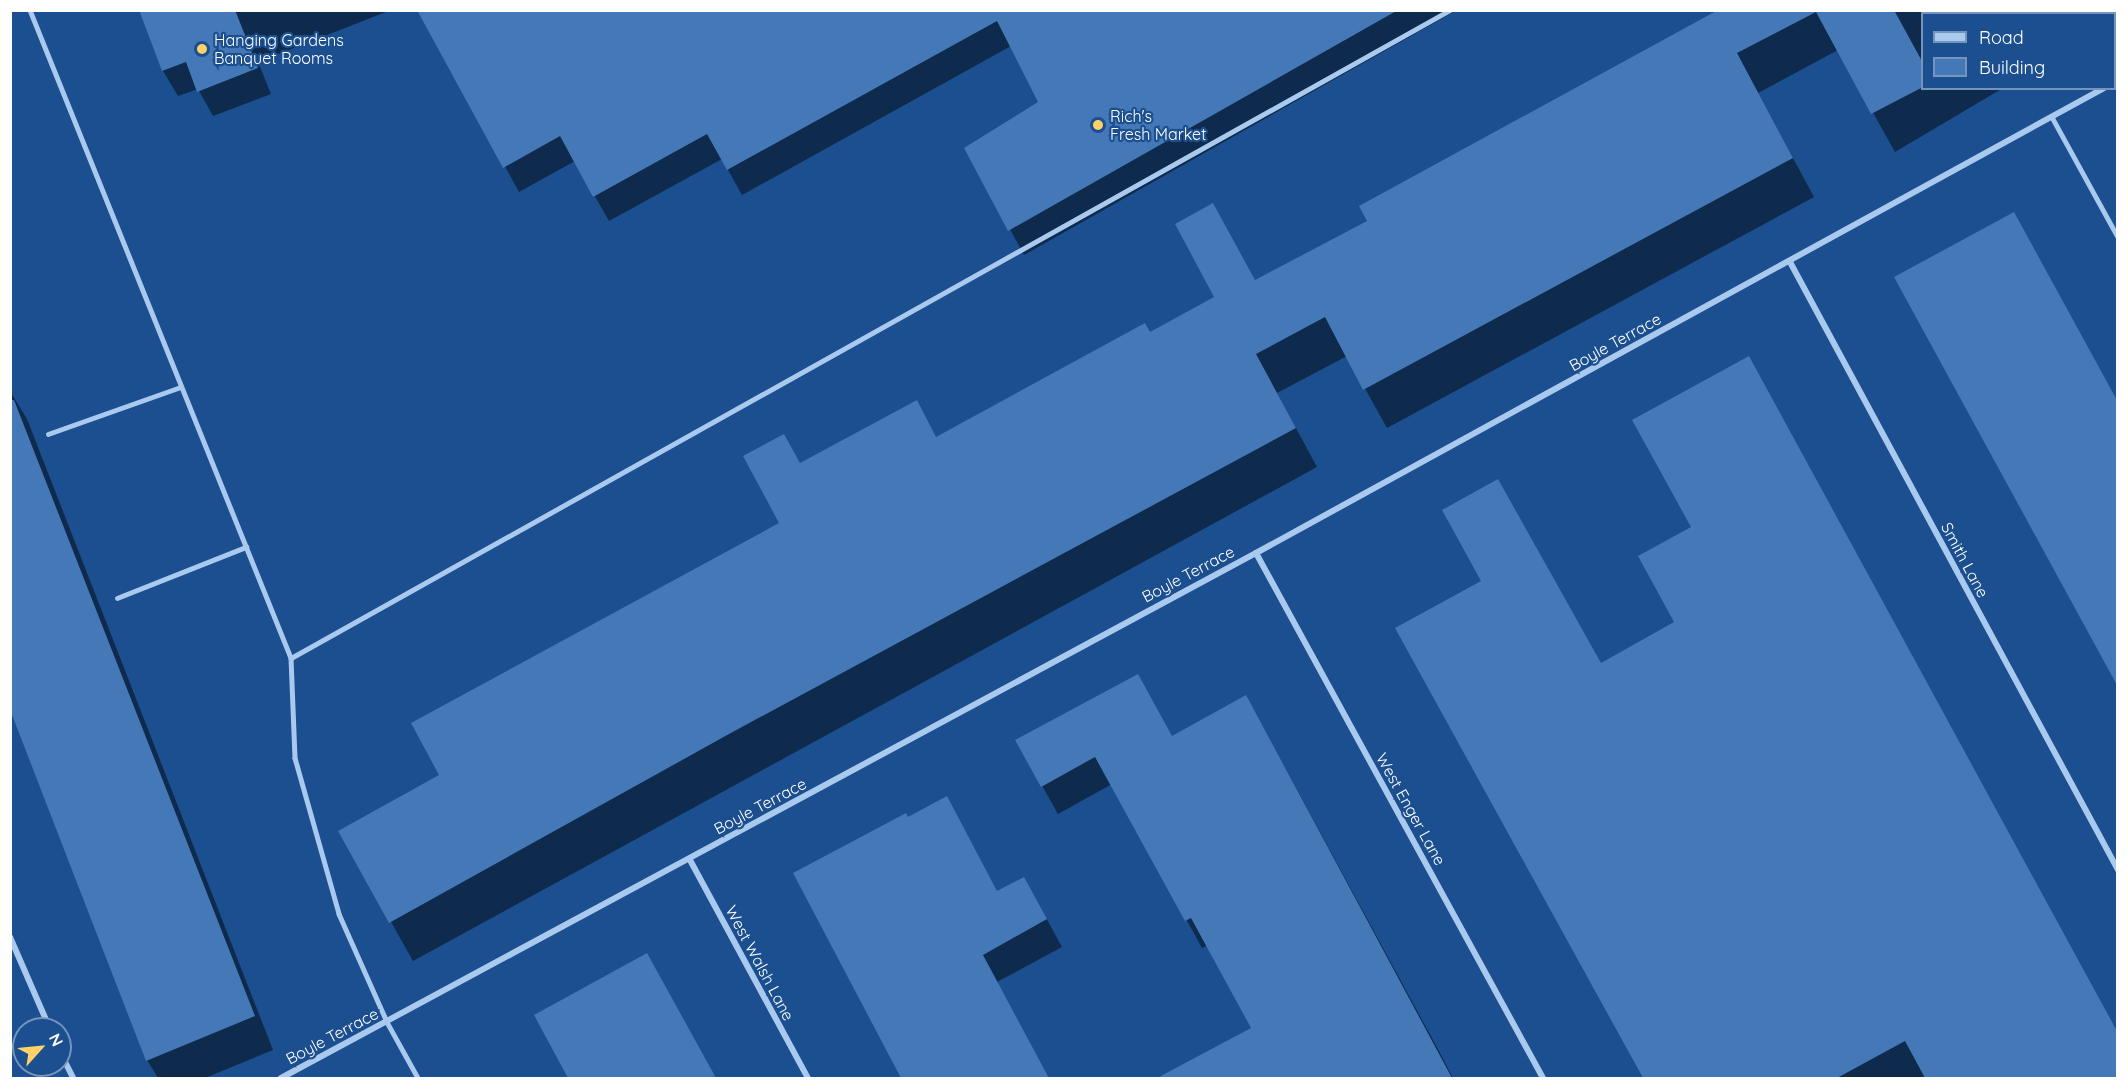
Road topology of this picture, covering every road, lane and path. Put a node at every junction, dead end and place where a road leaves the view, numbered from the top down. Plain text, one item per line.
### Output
1 (30, 10) edge
2 (1450, 10) edge
3 (2100, 90) edge
4 (2052, 117) junction
5 (2118, 237) edge
6 (1790, 262) junction
7 (181, 387) junction
8 (48, 434) dead end
9 (246, 547) junction
10 (1256, 553) junction
11 (117, 598) dead end
12 (291, 658) junction
13 (690, 860) junction
14 (2118, 870) edge
15 (10, 937) edge
16 (45, 1017) edge
17 (387, 1022) junction
18 (281, 1078) edge
19 (418, 1078) edge
20 (808, 1078) edge
21 (1543, 1078) edge

1 - 7 lane
2 - 12 lane
3 - 4 street, Boyle Terrace
4 - 5 lane
4 - 6 street, Boyle Terrace
6 - 10 street, Boyle Terrace
6 - 14 street, Smith Lane
7 - 8 lane
7 - 9 lane
9 - 11 lane
9 - 12 lane
10 - 13 street, Boyle Terrace
10 - 21 street, West Enger Lane
12 - 17 lane
13 - 17 street, Boyle Terrace
13 - 20 street, West Walsh Lane
15 - 16 street
17 - 18 street, Boyle Terrace
17 - 19 lane

